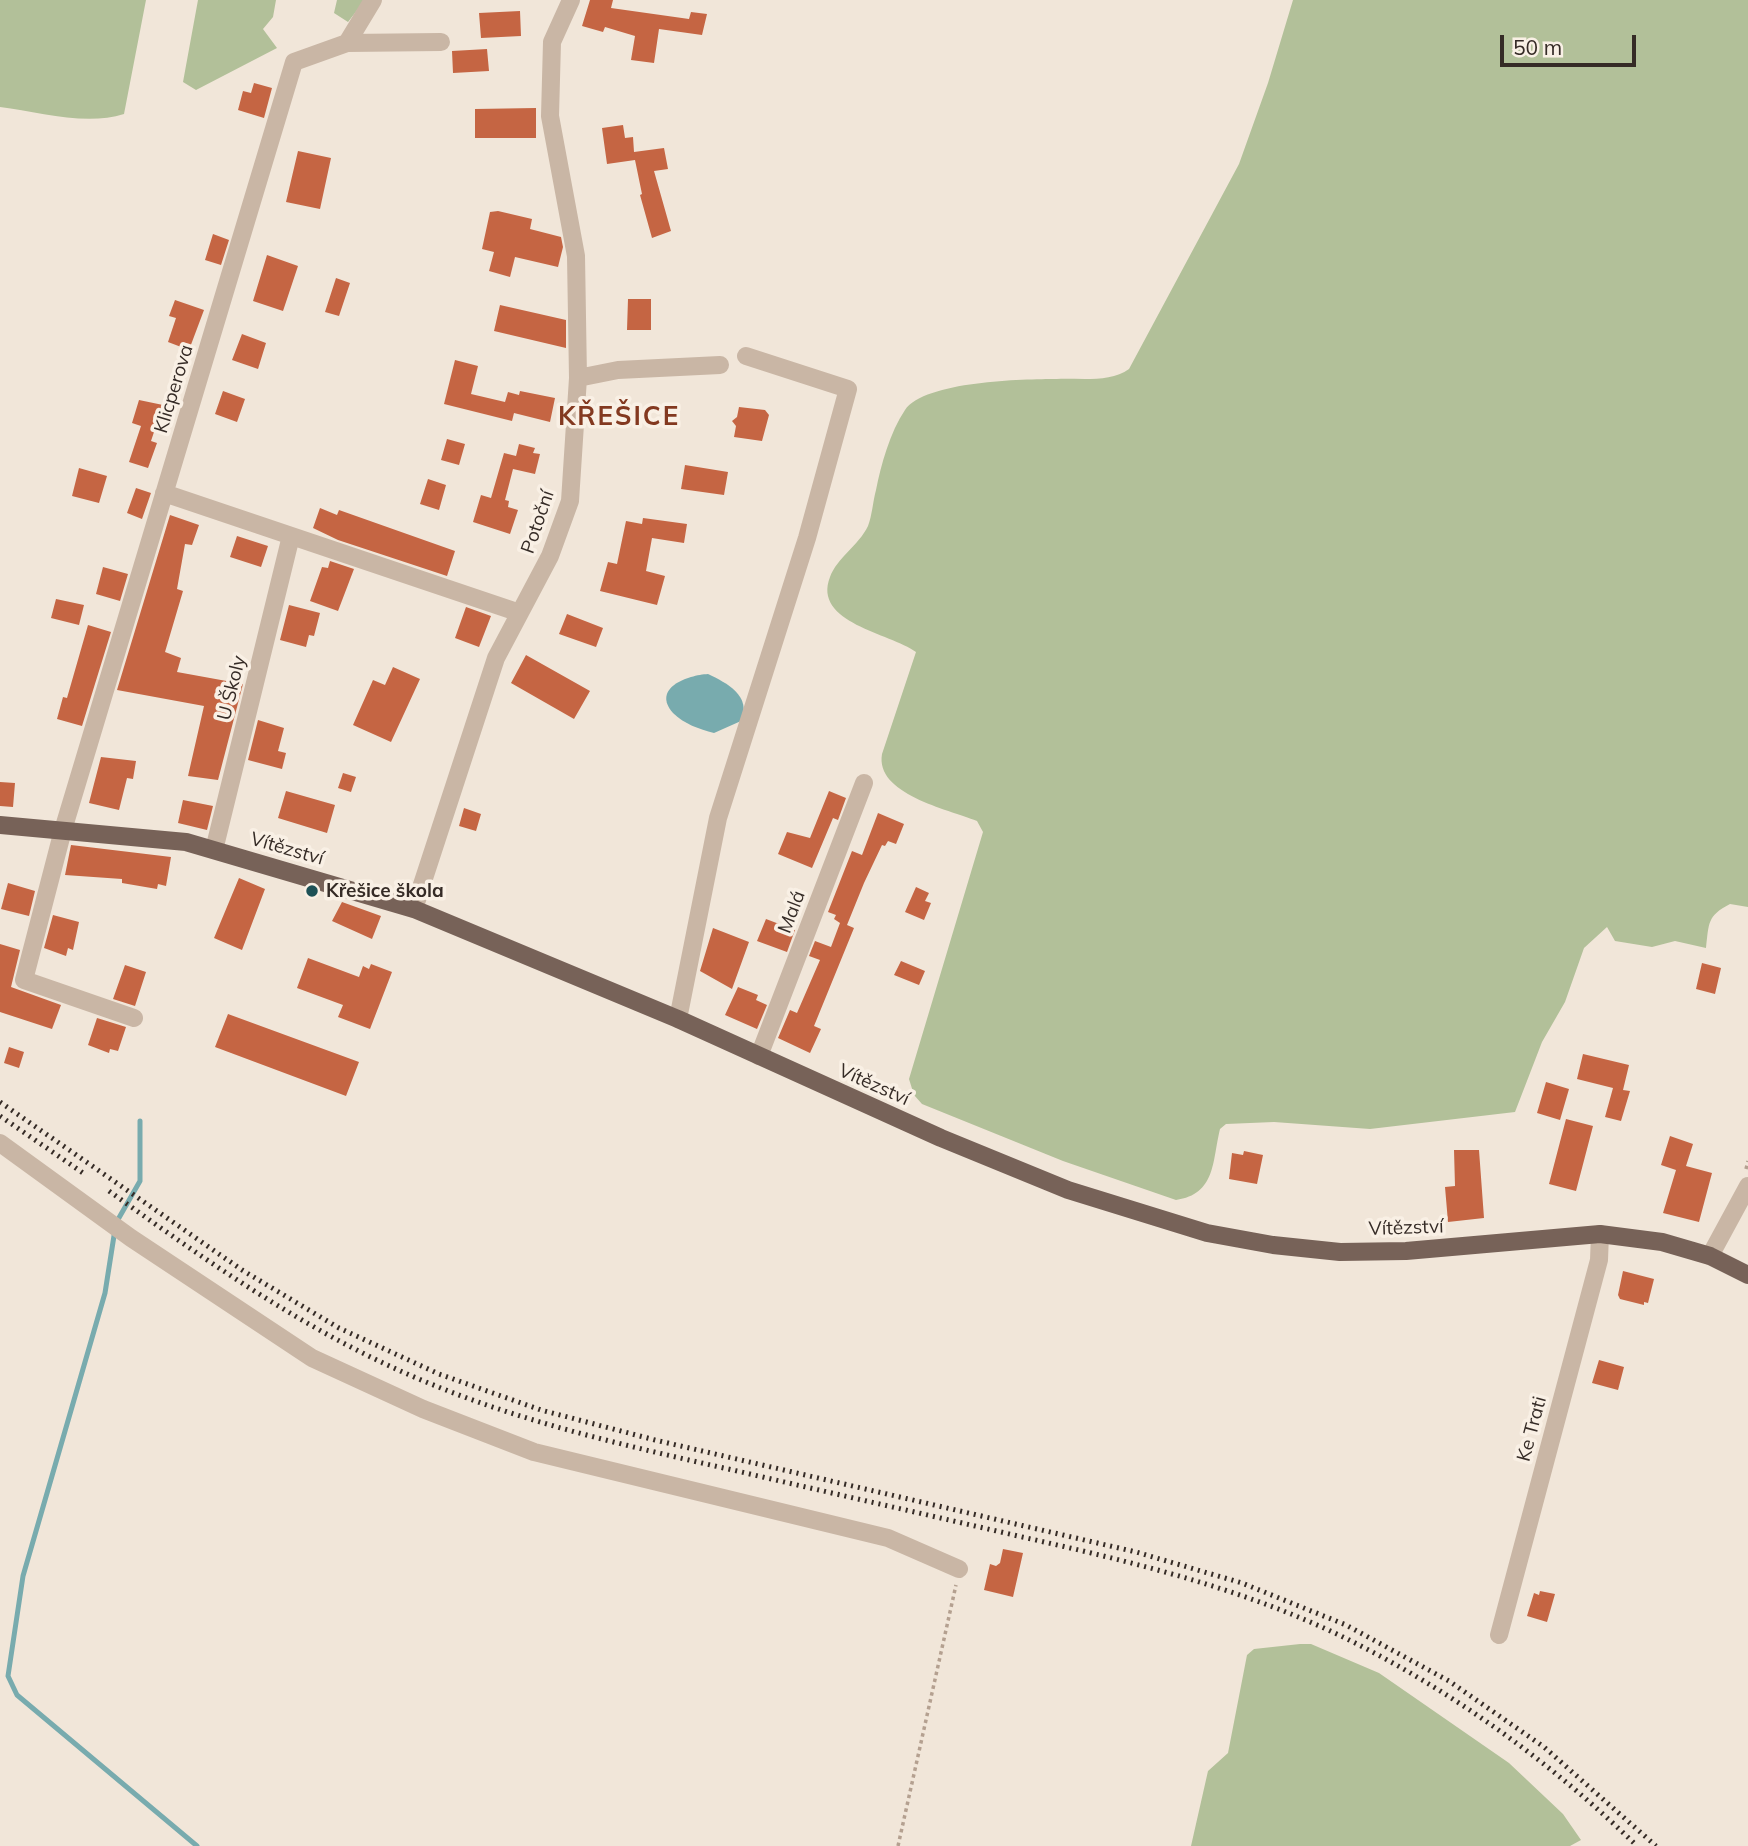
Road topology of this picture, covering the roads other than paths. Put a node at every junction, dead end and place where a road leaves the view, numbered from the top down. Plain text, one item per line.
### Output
1 (373, 0) edge
2 (571, 0) edge
3 (441, 42) dead end
4 (347, 43) junction
5 (746, 356) dead end
6 (720, 365) dead end
7 (578, 378) junction
8 (164, 493) junction
9 (291, 536) junction
10 (520, 613) junction
11 (864, 783) dead end
12 (0, 825) edge
13 (63, 830) junction
14 (214, 850) junction
15 (414, 909) junction
16 (134, 1018) dead end
17 (678, 1019) junction
18 (759, 1056) junction
19 (0, 1143) edge
20 (1748, 1186) edge
21 (1600, 1234) junction
22 (1710, 1256) junction
23 (1748, 1275) edge
24 (959, 1569) road end
25 (1499, 1634) dead end

1 - 4 street
2 - 7 street, Potoční
3 - 4 street
4 - 8 street, Klicperova
5 - 17 street
6 - 7 street
7 - 10 street, Potoční
8 - 9 street
8 - 13 street, Klicperova
9 - 10 street
9 - 14 street, U Školy
10 - 15 street, Potoční
11 - 18 street, Malá
12 - 13 main road, Vítězství
13 - 14 main road, Vítězství
13 - 16 street, Klicperova
14 - 15 main road, Vítězství
15 - 17 main road, Vítězství
17 - 18 main road, Vítězství
18 - 21 main road, Vítězství
19 - 24 street
20 - 22 street
21 - 22 main road, Vítězství
21 - 25 street, Ke Trati
22 - 23 main road, Vítězství

